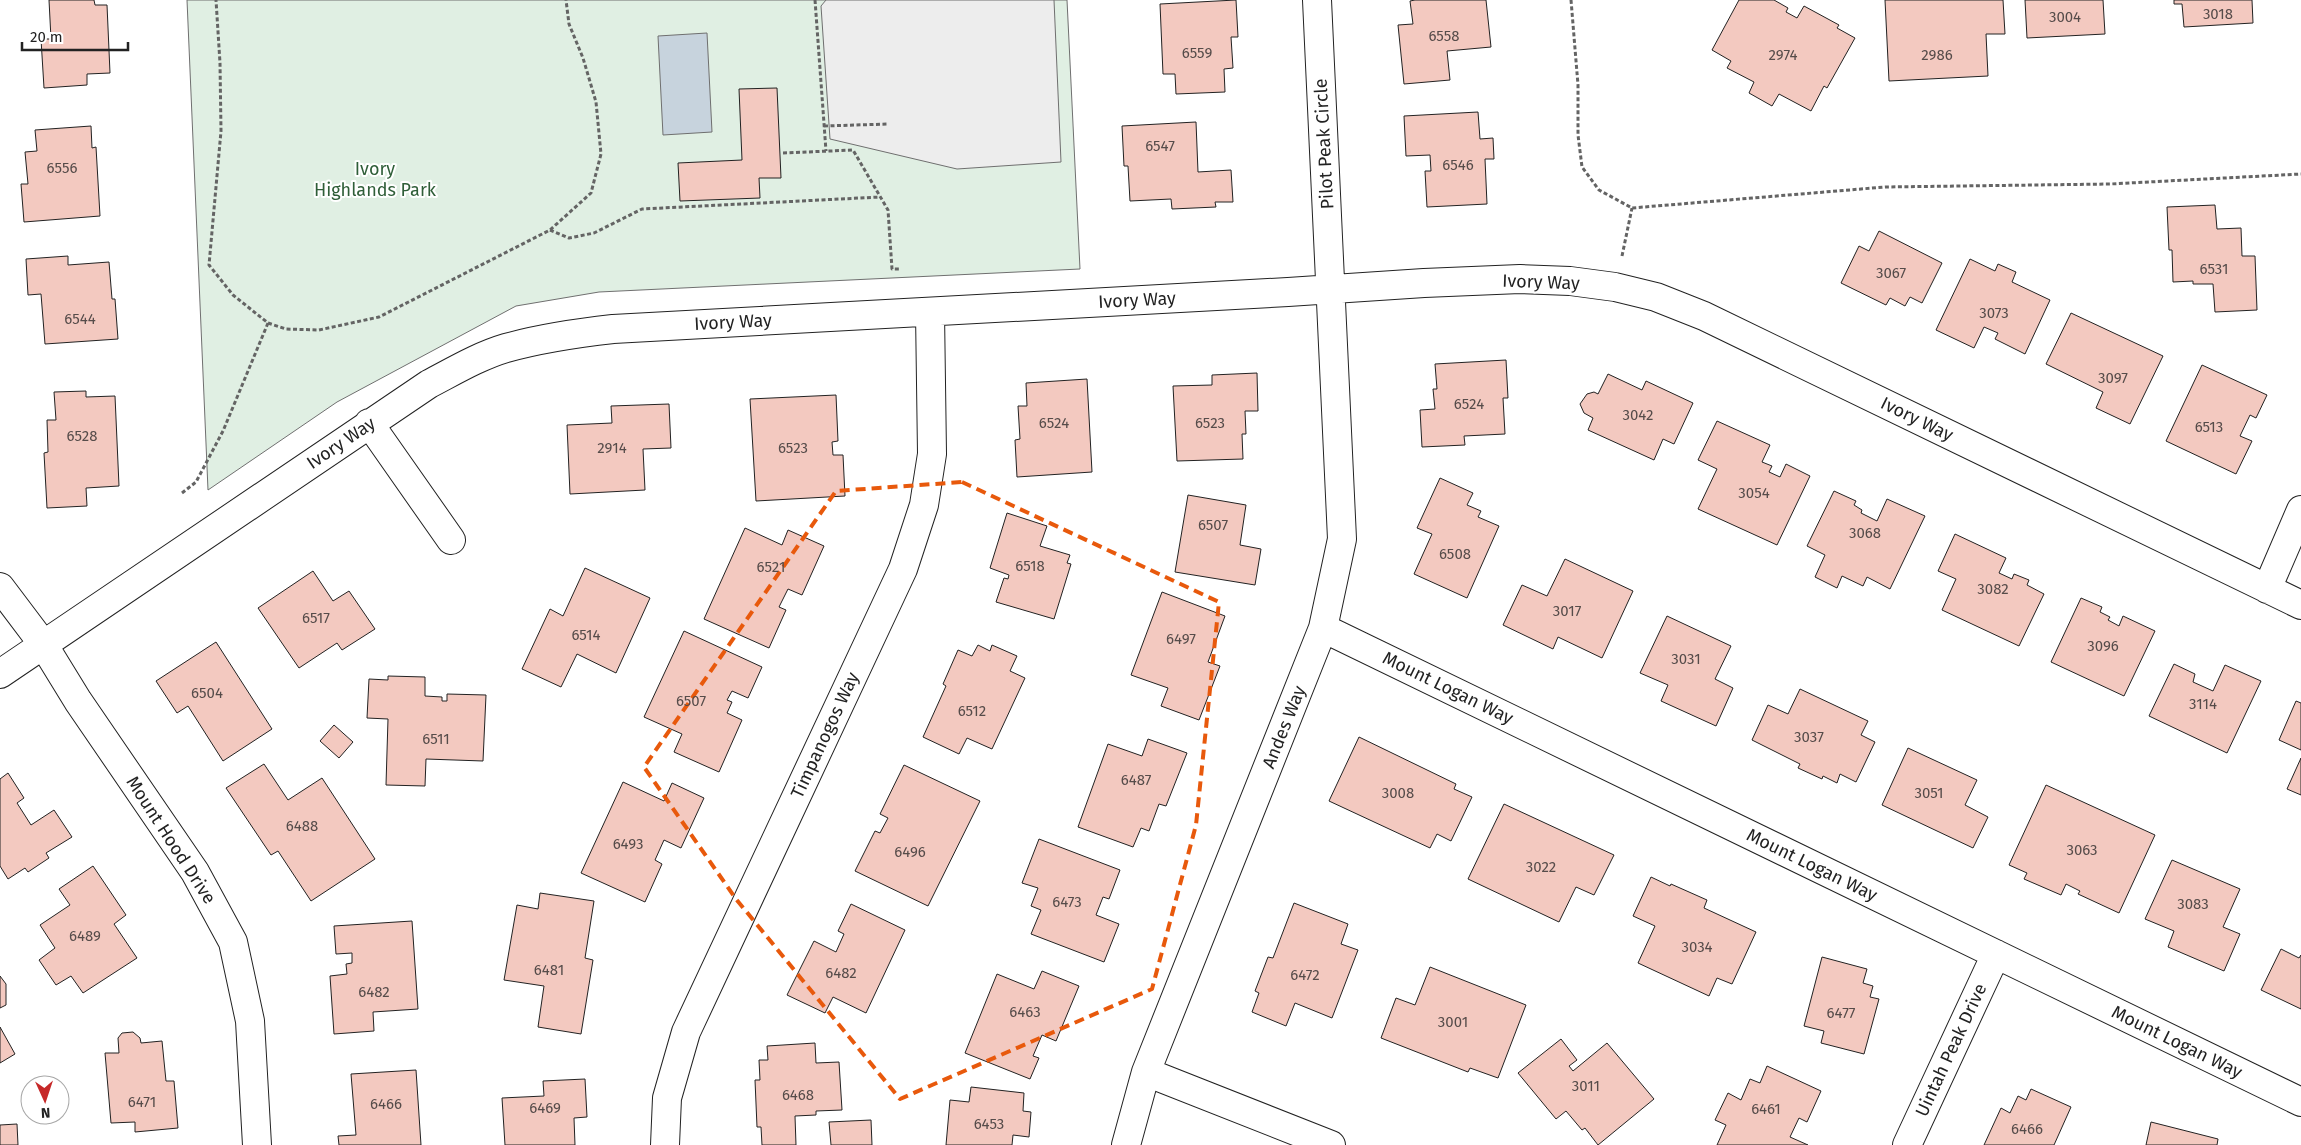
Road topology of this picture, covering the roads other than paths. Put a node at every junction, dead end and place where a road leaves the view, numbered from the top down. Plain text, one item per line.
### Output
1 (1317, 0) edge
2 (1330, 289) junction
3 (930, 312) junction
4 (369, 423) junction
5 (2301, 510) edge
6 (451, 540) dead end
7 (0, 588) edge
8 (2267, 589) junction
9 (2301, 605) edge
10 (1323, 628) junction
11 (42, 644) junction
12 (0, 674) edge
13 (1996, 954) junction
14 (1146, 1072) junction
15 (2301, 1102) edge
16 (257, 1145) edge
17 (665, 1145) edge
18 (1126, 1145) edge
19 (1331, 1145) edge
20 (1907, 1145) edge

1 - 2 street, Pilot Peak Circle
2 - 3 street, Ivory Way
2 - 8 street, Ivory Way
2 - 10 street, Andes Way
3 - 4 street, Ivory Way
3 - 17 street, Timpanogos Way
4 - 6 street
4 - 11 street, Ivory Way
5 - 8 street
7 - 11 street, Mount Hood Drive
8 - 9 street, Ivory Way
10 - 13 street, Mount Logan Way
10 - 14 street, Andes Way
11 - 12 street, Ivory Way
11 - 16 street, Mount Hood Drive
13 - 15 street, Mount Logan Way
13 - 20 street, Uintah Peak Drive
14 - 18 street, Andes Way
14 - 19 street

